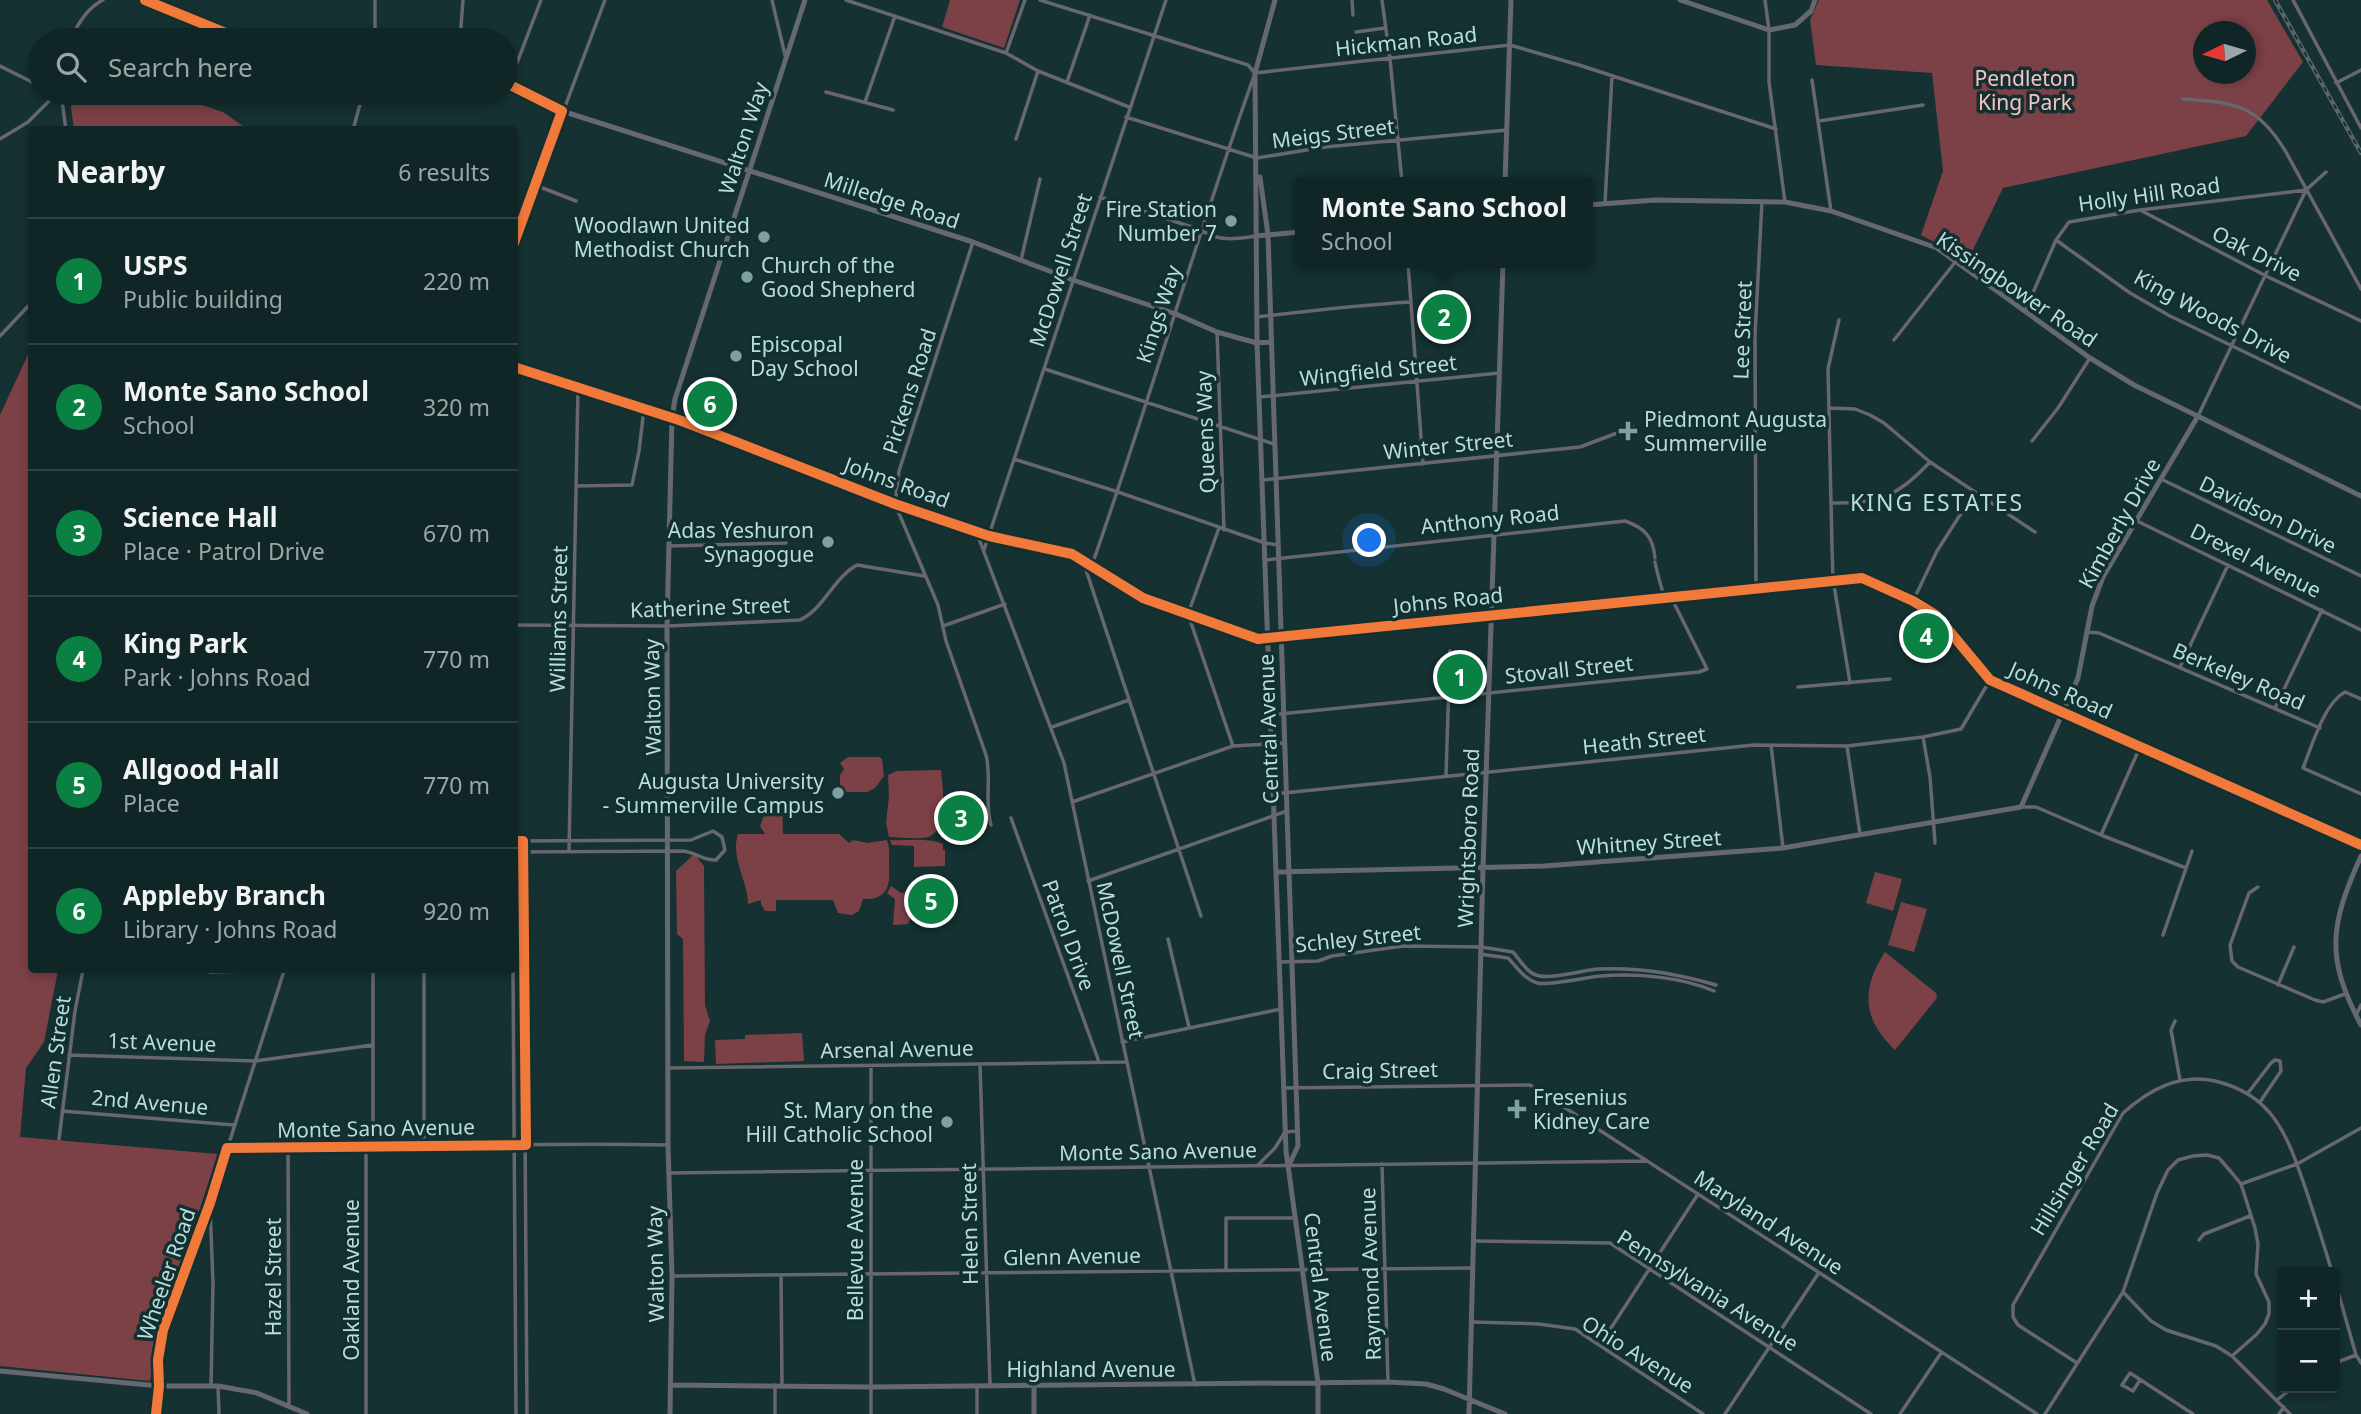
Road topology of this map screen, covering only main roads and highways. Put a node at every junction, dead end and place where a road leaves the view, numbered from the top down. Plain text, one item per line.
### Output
1 (145, 0) edge
2 (805, 0) edge
3 (1275, 0) edge
4 (1511, 0) edge
5 (1680, 0) edge
6 (1815, 0) edge
7 (213, 28) edge
8 (518, 89) edge
9 (1257, 158) junction
10 (749, 170) junction
11 (1505, 177) edge
12 (1593, 204) edge
13 (1295, 232) edge
14 (1268, 235) junction
15 (1256, 236) junction
16 (1503, 268) edge
17 (1257, 342) junction
18 (1270, 342) junction
19 (2198, 416) junction
20 (2361, 496) edge
21 (2021, 807) joint
22 (2361, 856) edge
23 (1483, 868) junction
24 (1276, 872) junction
25 (1290, 872) junction
26 (2361, 1025) edge
27 (1289, 1165) junction
28 (0, 1371) edge
29 (1318, 1383) junction
30 (671, 1385) junction
31 (1034, 1385) junction
32 (159, 1386) junction
33 (1469, 1398) junction
34 (156, 1414) edge
35 (307, 1414) edge
36 (670, 1414) edge
37 (1034, 1414) edge
38 (1318, 1414) edge
39 (1469, 1414) edge
40 (1505, 1414) edge

1 - 7 main road
2 - 10 main road, Walton Way
3 - 9 main road, Central Avenue
4 - 11 main road
5 - 6 main road
8 - 10 main road, Milledge Road
9 - 14 main road, Central Avenue
9 - 15 main road, Central Avenue
10 - 17 main road, Milledge Road
10 - 30 main road, Walton Way
12 - 19 main road, Kissingbower Road
13 - 14 main road
14 - 15 main road
14 - 18 main road, Central Avenue
15 - 17 main road, Central Avenue
16 - 23 main road, Wrightsboro Road
17 - 18 main road, Milledge Road
17 - 24 main road, Central Avenue
18 - 25 main road, Central Avenue
19 - 20 main road, Kissingbower Road
19 - 21 main road, Kimberly Drive
21 - 23 main road, Whitney Street
22 - 26 main road
23 - 25 main road, Whitney Street
23 - 33 main road, Wrightsboro Road
24 - 25 main road, Whitney Street
24 - 27 main road, Central Avenue
25 - 27 main road, Central Avenue
27 - 29 main road, Central Avenue
28 - 32 main road
29 - 31 main road, Highland Avenue
29 - 33 main road, Highland Avenue
29 - 38 main road, Central Avenue
30 - 31 main road, Highland Avenue
30 - 36 main road, Walton Way
31 - 37 main road
32 - 34 main road, Wheeler Road
32 - 35 main road
33 - 39 main road, Wrightsboro Road
33 - 40 main road, Highland Avenue

